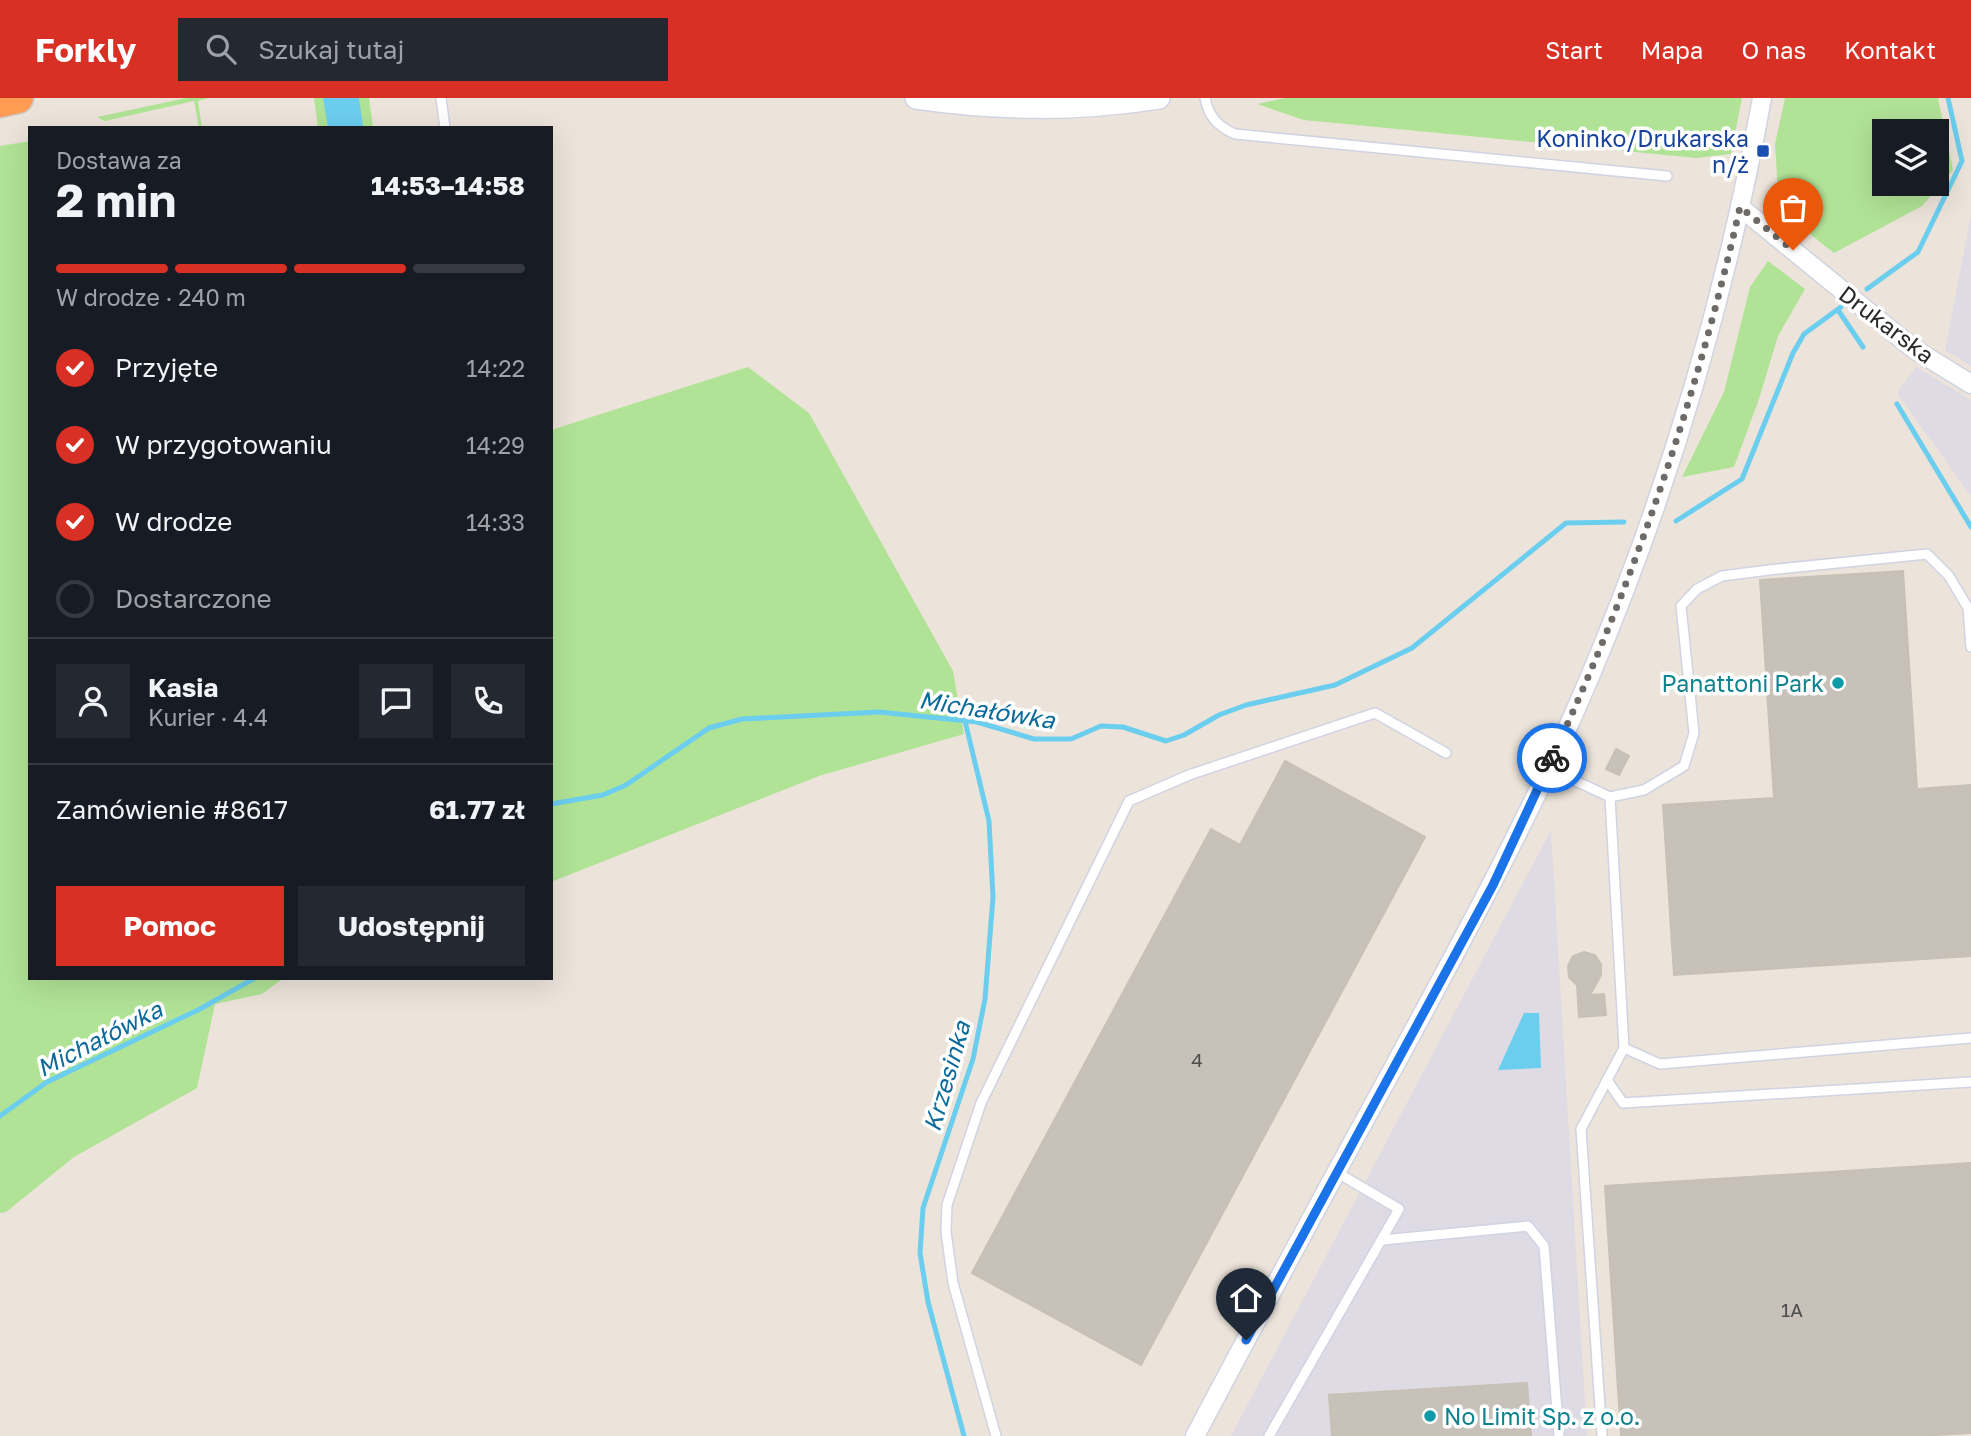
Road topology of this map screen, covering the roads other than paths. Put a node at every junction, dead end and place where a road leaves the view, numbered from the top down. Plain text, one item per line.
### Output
1 (18, 98) edge
2 (440, 98) edge
3 (916, 98) edge
4 (1159, 98) edge
5 (1205, 98) edge
6 (1762, 98) edge
7 (0, 102) edge
8 (445, 126) edge
9 (1667, 177) dead end
10 (1740, 207) junction
11 (1971, 384) edge
12 (1971, 647) edge
13 (1446, 753) dead end
14 (1548, 768) junction
15 (1610, 797) junction
16 (1971, 1038) edge
17 (1624, 1048) junction
18 (1608, 1080) junction
19 (1971, 1082) edge
20 (1336, 1172) junction
21 (1382, 1240) junction
22 (996, 1436) edge
23 (1195, 1436) edge
24 (1269, 1436) edge
25 (1559, 1436) edge
26 (1602, 1436) edge

1 - 7 highway
2 - 8 lane
3 - 4 street
5 - 9 lane
6 - 10 street
10 - 11 street, Drukarska
10 - 14 street
12 - 15 lane
13 - 22 lane
14 - 15 lane
14 - 20 street
15 - 17 lane
16 - 17 lane
17 - 18 lane
18 - 19 lane
18 - 26 lane
20 - 21 lane
20 - 23 street
21 - 24 lane
21 - 25 lane

